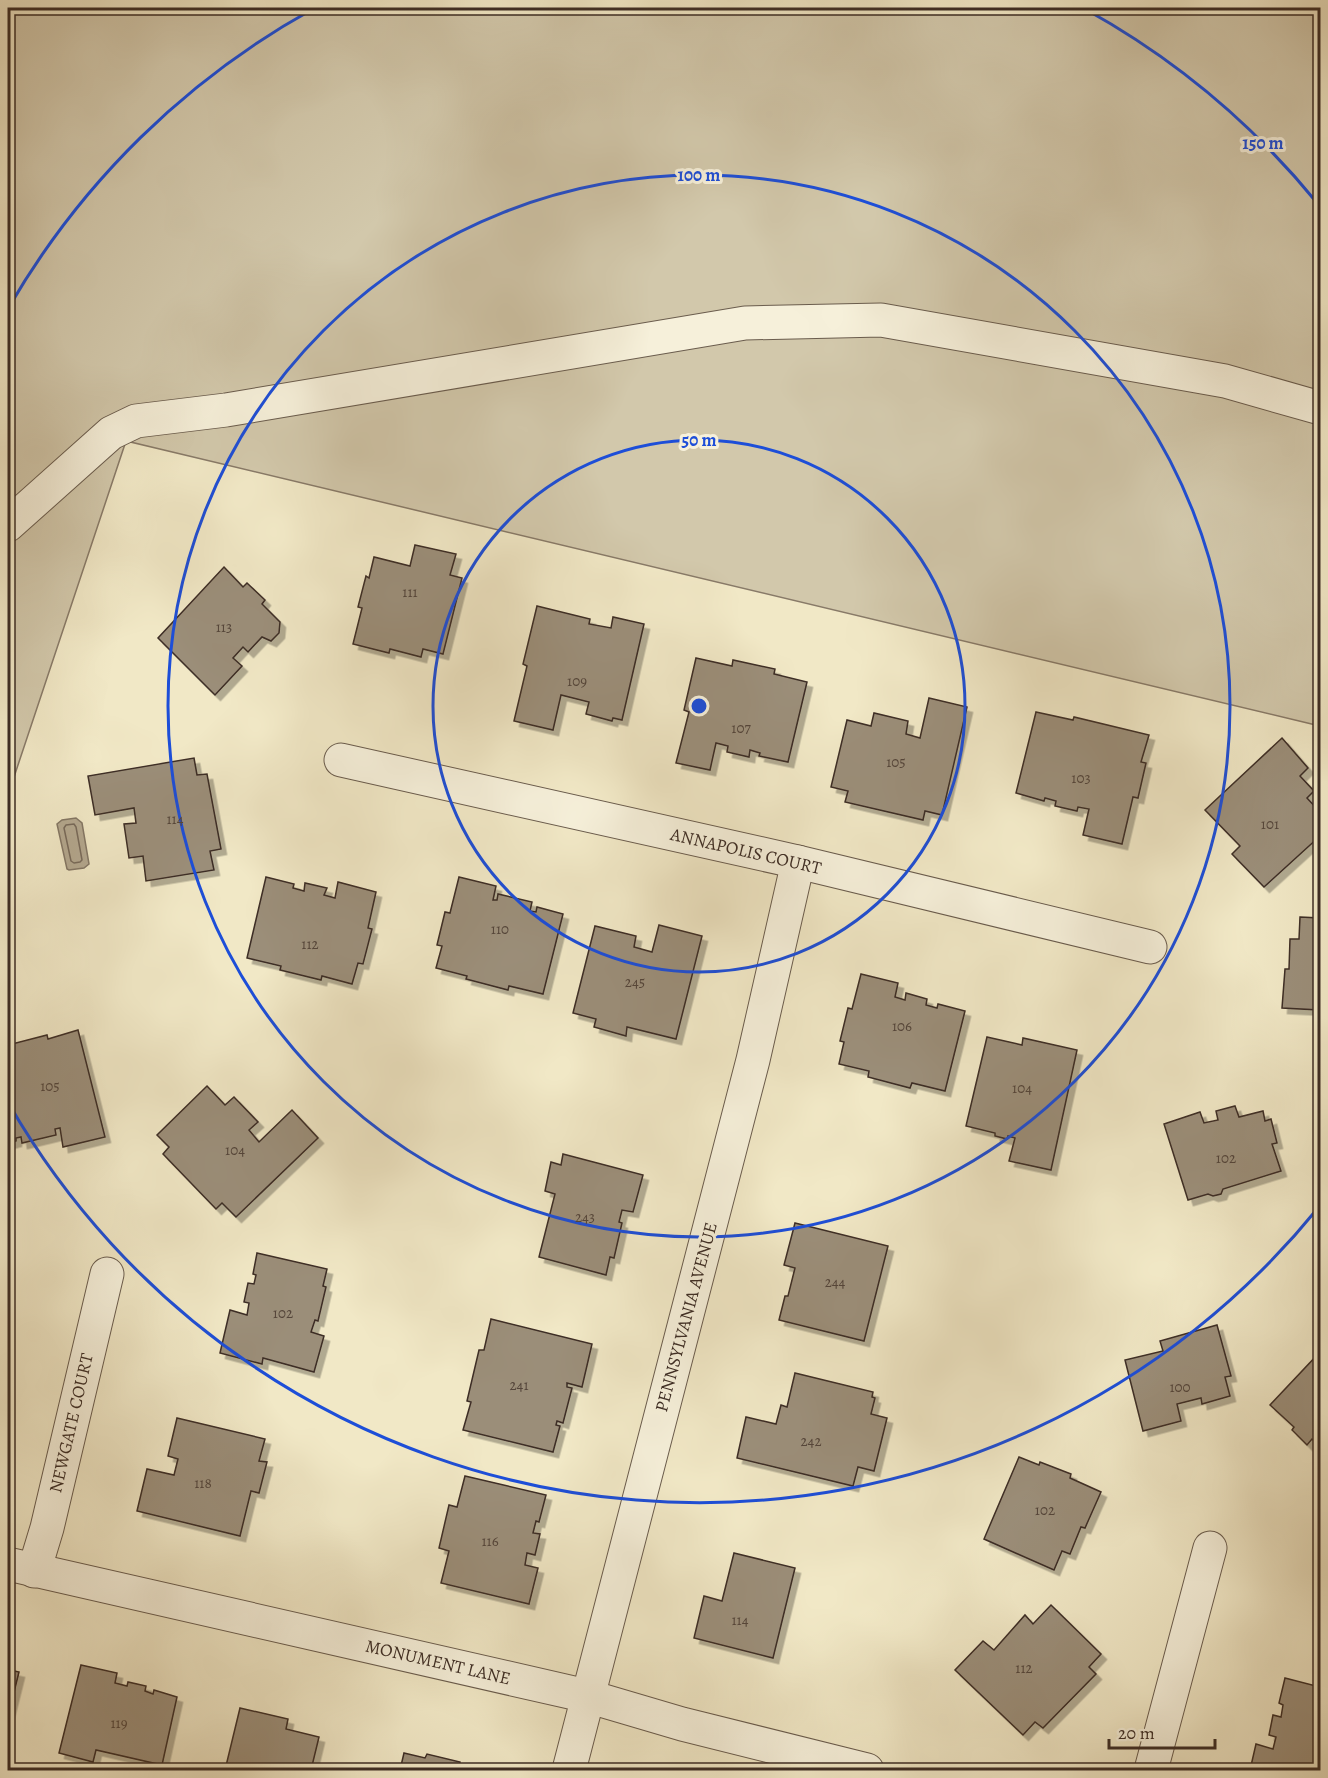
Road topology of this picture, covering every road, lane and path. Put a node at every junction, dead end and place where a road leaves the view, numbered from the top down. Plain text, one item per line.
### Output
1 (1320, 408) edge
2 (8, 525) edge
3 (341, 760) dead end
4 (798, 862) junction
5 (1150, 947) dead end
6 (107, 1274) dead end
7 (1210, 1548) dead end
8 (21, 1567) edge
9 (587, 1696) junction
10 (569, 1770) edge
11 (867, 1770) edge
12 (1151, 1770) edge

1 - 2 street
3 - 4 street, ANNAPOLIS COURT
4 - 5 street, ANNAPOLIS COURT
4 - 9 street, PENNSYLVANIA AVENUE
6 - 8 street, NEWGATE COURT
7 - 12 street
8 - 9 street, MONUMENT LANE
9 - 10 street, PENNSYLVANIA AVENUE
9 - 11 street, MONUMENT LANE

